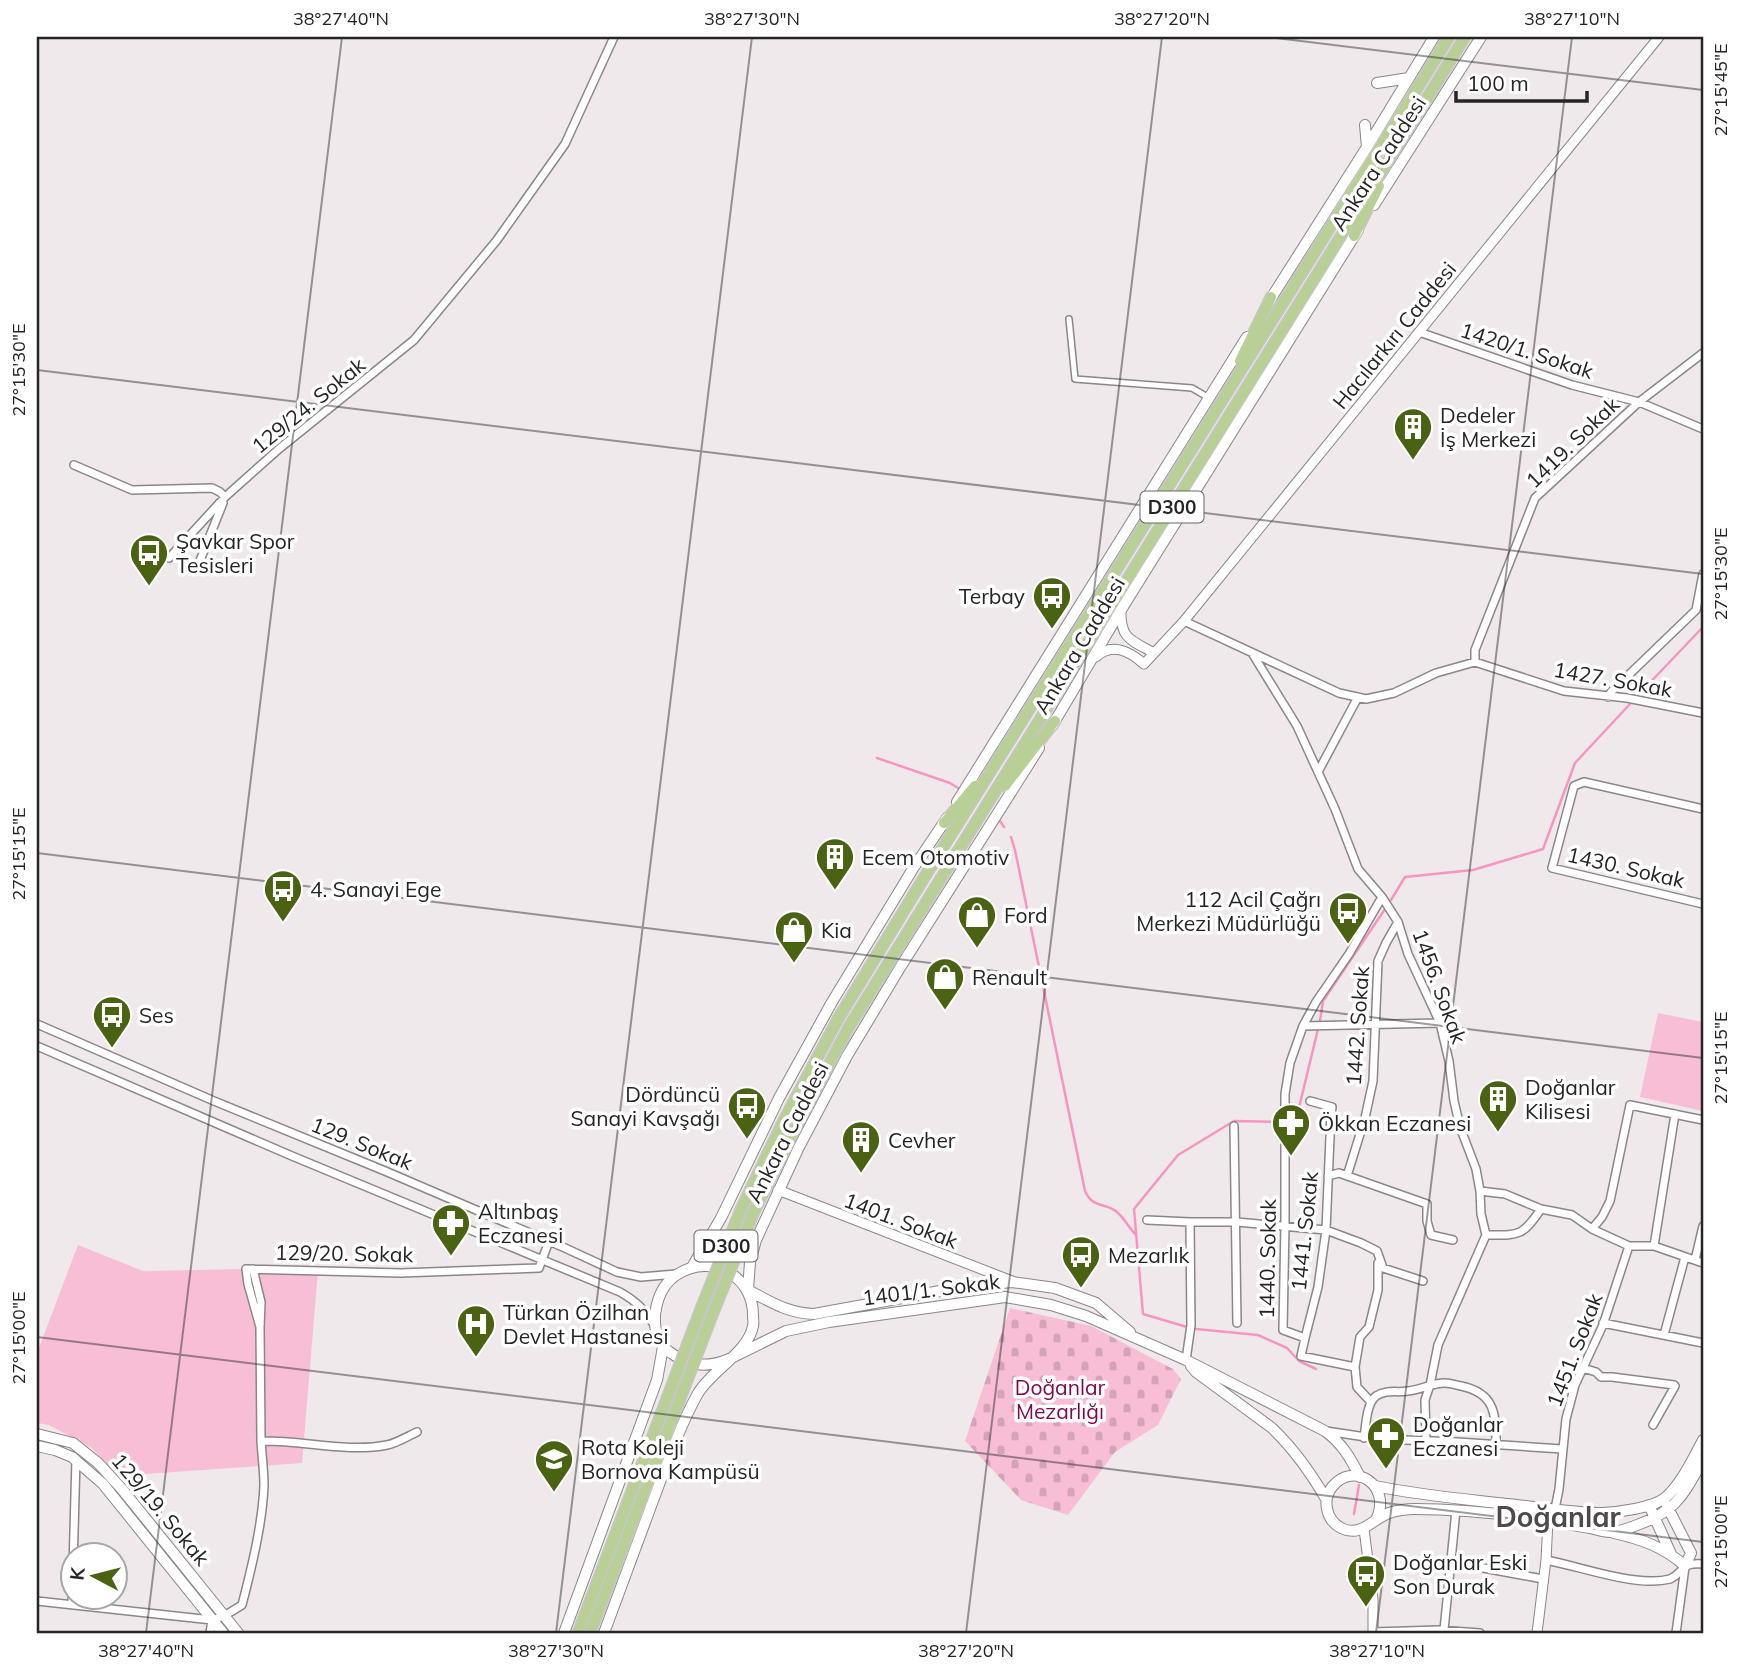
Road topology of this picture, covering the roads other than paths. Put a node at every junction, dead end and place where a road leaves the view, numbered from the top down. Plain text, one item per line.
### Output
1 (614, 37) edge
2 (1434, 37) edge
3 (1449, 37) edge
4 (1465, 37) edge
5 (1481, 37) edge
6 (1659, 37) edge
7 (1409, 78) junction
8 (1377, 83) dead end
9 (1365, 125) dead end
10 (1409, 127) junction
11 (1367, 147) junction
12 (1354, 236) junction
13 (1272, 298) junction
14 (1069, 319) dead end
15 (1419, 332) junction
16 (1703, 353) edge
17 (1209, 398) junction
18 (1639, 401) junction
19 (1208, 422) junction
20 (1703, 429) edge
21 (74, 466) dead end
22 (225, 498) junction
23 (169, 558) dead end
24 (198, 568) dead end
25 (1703, 574) edge
26 (1121, 610) junction
27 (1699, 611) edge
28 (1184, 621) junction
29 (1154, 653) junction
30 (1252, 653) junction
31 (1475, 662) junction
32 (1090, 663) junction
33 (1358, 697) junction
34 (1608, 697) junction
35 (1703, 713) edge
36 (1055, 721) junction
37 (999, 757) junction
38 (1318, 772) junction
39 (1703, 809) edge
40 (944, 823) junction
41 (971, 829) junction
42 (1382, 897) junction
43 (1703, 904) edge
44 (1398, 922) junction
45 (1440, 1023) junction
46 (37, 1024) edge
47 (1375, 1024) junction
48 (1303, 1026) junction
49 (37, 1046) edge
50 (1310, 1101) dead end
51 (1675, 1114) junction
52 (1703, 1120) edge
53 (1234, 1126) dead end
54 (1328, 1176) junction
55 (1347, 1176) junction
56 (778, 1190) junction
57 (1480, 1191) junction
58 (1541, 1209) junction
59 (1147, 1220) dead end
60 (1190, 1222) junction
61 (1237, 1222) junction
62 (1286, 1225) junction
63 (1703, 1226) edge
64 (1592, 1229) junction
65 (1326, 1230) junction
66 (1486, 1235) junction
67 (1453, 1240) dead end
68 (549, 1241) junction
69 (1629, 1246) junction
70 (1654, 1246) junction
71 (1377, 1251) junction
72 (1685, 1256) junction
73 (543, 1259) junction
74 (1699, 1261) edge
75 (692, 1267) junction
76 (676, 1274) junction
77 (1423, 1281) dead end
78 (1012, 1282) junction
79 (748, 1290) junction
80 (1237, 1323) dead end
81 (1604, 1323) junction
82 (657, 1330) junction
83 (1664, 1335) junction
84 (1305, 1338) junction
85 (1138, 1339) junction
86 (1703, 1343) edge
87 (663, 1347) junction
88 (729, 1359) junction
89 (1186, 1360) junction
90 (1355, 1367) junction
91 (1583, 1368) junction
92 (1430, 1385) junction
93 (1371, 1402) junction
94 (1653, 1425) dead end
95 (1325, 1431) junction
96 (417, 1432) dead end
97 (37, 1434) edge
98 (1364, 1438) junction
99 (1426, 1440) junction
100 (1703, 1440) edge
101 (261, 1441) junction
102 (1496, 1444) junction
103 (37, 1446) edge
104 (1562, 1449) junction
105 (76, 1459) junction
106 (1703, 1460) edge
107 (1360, 1477) junction
108 (1375, 1486) junction
109 (1326, 1499) junction
110 (1664, 1499) junction
111 (1649, 1505) junction
112 (1555, 1509) junction
113 (1456, 1510) junction
114 (1669, 1510) junction
115 (1655, 1519) junction
116 (1376, 1520) junction
117 (1548, 1520) junction
118 (1364, 1528) junction
119 (1610, 1532) junction
120 (74, 1540) edge
121 (1671, 1553) junction
122 (1545, 1560) junction
123 (1451, 1562) junction
124 (1703, 1564) edge
125 (1685, 1566) junction
126 (1543, 1579) junction
127 (37, 1601) edge
128 (60, 1603) edge
129 (124, 1610) edge
130 (224, 1616) junction
131 (212, 1620) junction
132 (1444, 1630) junction
133 (210, 1633) edge
134 (223, 1633) edge
135 (237, 1633) edge
136 (564, 1633) edge
137 (579, 1633) edge
138 (590, 1633) edge
139 (604, 1633) edge
140 (1373, 1633) edge
141 (1480, 1633) edge
142 (1537, 1633) edge
143 (1676, 1633) edge

1 - 22 street, 129/24. Sokak
2 - 7 main road, Ankara Caddesi
3 - 19 highway, Ankara Caddesi / D300
4 - 10 highway, Ankara Caddesi / D300
5 - 12 main road, Ankara Caddesi
6 - 15 street, Hacılarkırı Caddesi
7 - 8 main road
7 - 11 main road, Ankara Caddesi
9 - 11 main road
10 - 12 highway
10 - 41 highway, Ankara Caddesi / D300
11 - 13 main road, Ankara Caddesi
12 - 26 main road, Ankara Caddesi
13 - 17 main road, Ankara Caddesi
13 - 19 highway
14 - 17 street
15 - 18 street, 1420/1. Sokak
15 - 28 street, Hacılarkırı Caddesi
16 - 18 street, 1419. Sokak
17 - 40 main road, Ankara Caddesi
18 - 20 street, 1420/1. Sokak
18 - 31 street, 1419. Sokak
19 - 37 highway, Ankara Caddesi / D300
21 - 22 street
22 - 23 street, 129/24. Sokak
22 - 24 street, 129/24. Sokak
25 - 27 street
26 - 29 street
26 - 32 main road, Ankara Caddesi
27 - 34 street
28 - 29 street, Hacılarkırı Caddesi
28 - 30 street
29 - 32 street, Hacılarkırı Caddesi
30 - 33 street
30 - 38 street, 1456. Sokak
31 - 33 street
31 - 34 street, 1427. Sokak
32 - 36 main road, Ankara Caddesi
33 - 38 street
34 - 35 street, 1427. Sokak
36 - 41 highway
36 - 56 main road, Ankara Caddesi
37 - 40 highway
37 - 137 highway, Ankara Caddesi / D300, bridge
38 - 42 street, 1456. Sokak
39 - 43 street, 1430. Sokak
40 - 75 main road, Ankara Caddesi
41 - 138 highway, Ankara Caddesi / D300, bridge
42 - 44 street, 1456. Sokak
42 - 48 street, 1440. Sokak
44 - 45 street, 1456. Sokak
44 - 47 street, 1442. Sokak
45 - 47 street
45 - 57 street, 1456. Sokak
46 - 68 street, 129. Sokak
47 - 48 street
47 - 55 street, 1442. Sokak
48 - 62 street, 1440. Sokak
49 - 73 street, 129. Sokak
50 - 54 street, 1441. Sokak
51 - 52 street
51 - 64 street
51 - 70 street
53 - 61 street
54 - 55 street
54 - 65 street, 1441. Sokak
55 - 67 street
56 - 78 street, 1401. Sokak
56 - 79 main road, Ankara Caddesi
57 - 58 street
57 - 66 street, 1456. Sokak
58 - 64 street
58 - 66 street
59 - 60 street
60 - 61 street
60 - 89 street
61 - 62 street
61 - 80 street
62 - 65 street
62 - 84 street, 1440. Sokak
63 - 74 street
64 - 69 street
65 - 71 street
65 - 84 street, 1441. Sokak
66 - 92 street
68 - 73 street
68 - 76 street, 129. Sokak
69 - 70 street
69 - 81 street, 1451. Sokak
70 - 72 street
71 - 77 street
71 - 90 street
72 - 74 street
72 - 83 street
73 - 82 street, 129. Sokak
73 - 101 street, 129/20. Sokak
75 - 76 main road
75 - 79 main road
76 - 82 main road
78 - 79 main road, 1401/1. Sokak
78 - 85 main road, 1401/1. Sokak
79 - 88 main road, Ankara Caddesi
81 - 83 street
81 - 91 street, 1451. Sokak
82 - 87 main road
83 - 86 street
84 - 90 street, 1440. Sokak
85 - 88 main road, 1401/1. Sokak
85 - 89 main road, 1401/1. Sokak
87 - 88 main road
87 - 136 main road
88 - 139 main road, Ankara Caddesi
89 - 95 main road, 1401/1. Sokak
89 - 109 main road
90 - 93 street
91 - 94 street
91 - 104 street, 1451. Sokak
92 - 93 street
92 - 99 street
92 - 102 street
93 - 98 street
95 - 98 street, 1401/1. Sokak
95 - 107 main road
96 - 101 street
97 - 130 main road, 129/19. Sokak
98 - 99 street, 1401/1. Sokak
99 - 102 street, 1401/1. Sokak
100 - 110 main road
101 - 130 street
102 - 104 street, 1401/1. Sokak
103 - 105 main road, 129/19. Sokak
104 - 112 street, 1451. Sokak
105 - 120 street
105 - 131 main road, 129/19. Sokak
106 - 114 main road
107 - 108 main road
107 - 109 main road
108 - 112 main road
108 - 116 main road
109 - 118 main road
110 - 111 main road
110 - 114 main road
111 - 112 main road
111 - 115 main road
112 - 117 street
113 - 116 main road
113 - 117 main road
113 - 123 street
114 - 115 main road
114 - 125 main road
115 - 119 main road
115 - 121 main road
116 - 118 main road
117 - 119 main road
117 - 122 street
118 - 140 street
119 - 121 main road
121 - 125 main road
122 - 125 street
122 - 126 street
123 - 126 street
123 - 132 street
124 - 125 street
125 - 143 street
126 - 142 street
127 - 128 street
129 - 131 street
130 - 131 street
130 - 135 main road, 129/19. Sokak
131 - 133 street
131 - 134 main road, 129/19. Sokak
132 - 140 street
132 - 141 street

